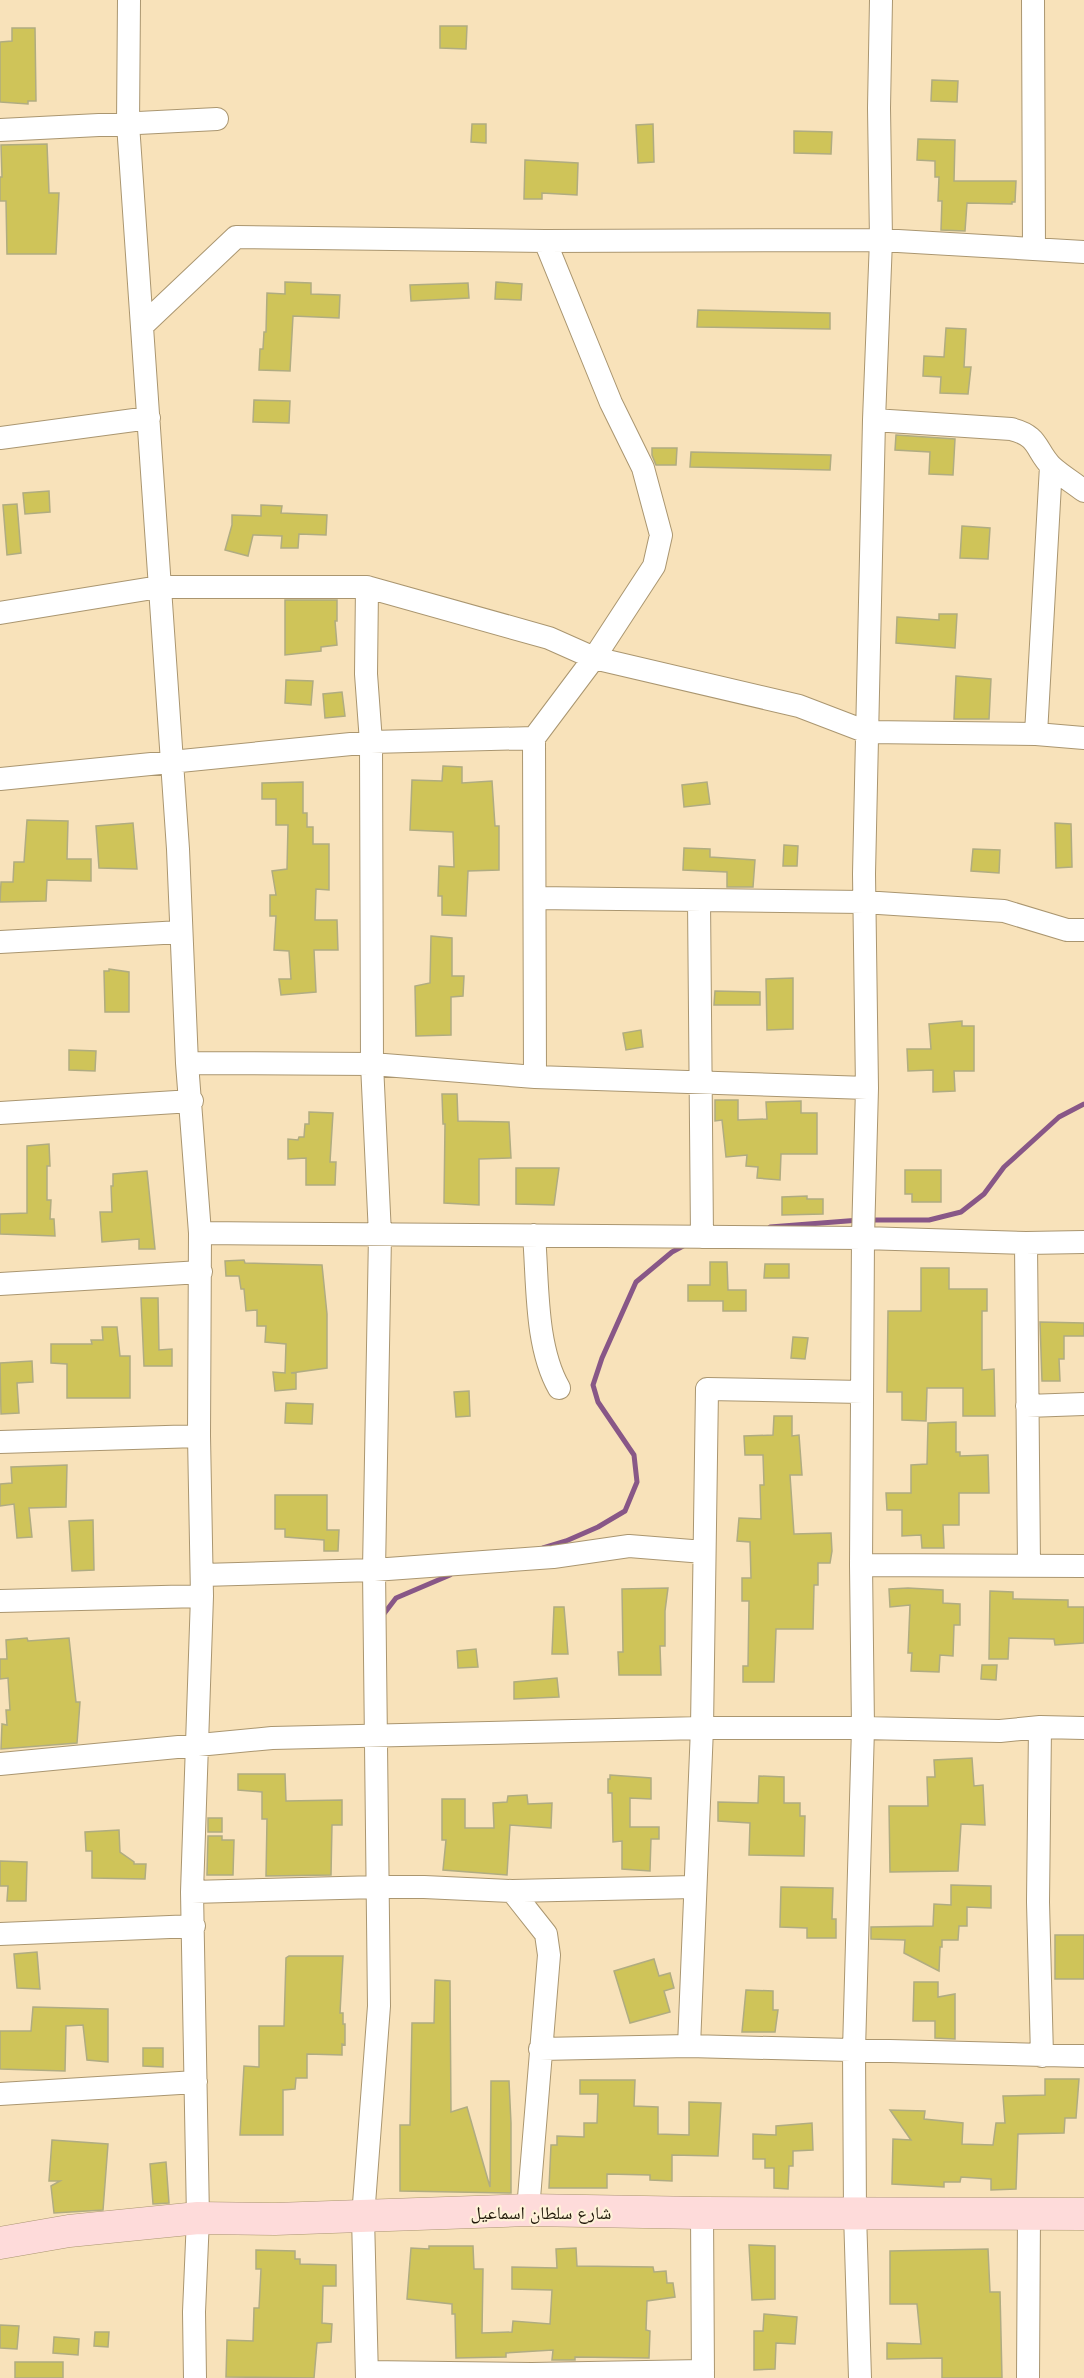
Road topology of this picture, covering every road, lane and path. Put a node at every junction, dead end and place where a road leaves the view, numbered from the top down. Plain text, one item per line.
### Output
1 (129, 0) edge
2 (881, 0) edge
3 (1033, 0) edge
4 (217, 119) dead end
5 (128, 124) junction
6 (0, 130) edge
7 (545, 240) junction
8 (881, 240) junction
9 (1034, 249) junction
10 (1084, 252) edge
11 (142, 326) junction
12 (149, 418) junction
13 (874, 420) junction
14 (0, 438) edge
15 (1051, 466) junction
16 (1084, 491) edge
17 (159, 587) junction
18 (367, 587) junction
19 (0, 612) edge
20 (594, 658) junction
21 (867, 732) junction
22 (1036, 734) junction
23 (534, 738) junction
24 (1084, 738) edge
25 (371, 742) junction
26 (171, 761) junction
27 (0, 779) edge
28 (535, 898) junction
29 (699, 900) junction
30 (864, 902) junction
31 (1084, 930) edge
32 (181, 932) junction
33 (0, 942) edge
34 (187, 1063) junction
35 (372, 1064) junction
36 (535, 1077) junction
37 (700, 1083) junction
38 (867, 1088) junction
39 (192, 1101) junction
40 (0, 1113) edge
41 (200, 1233) junction
42 (380, 1235) junction
43 (534, 1235) junction
44 (702, 1237) junction
45 (862, 1238) junction
46 (1084, 1242) edge
47 (1026, 1243) junction
48 (201, 1272) junction
49 (0, 1284) edge
50 (559, 1388) dead end
51 (862, 1392) junction
52 (1084, 1404) edge
53 (1027, 1406) junction
54 (199, 1436) junction
55 (0, 1442) edge
56 (704, 1551) junction
57 (861, 1565) junction
58 (1029, 1566) junction
59 (1084, 1566) edge
60 (374, 1570) junction
61 (202, 1586) junction
62 (0, 1601) edge
63 (1040, 1727) junction
64 (702, 1728) junction
65 (863, 1728) junction
66 (1084, 1728) edge
67 (375, 1737) junction
68 (197, 1747) junction
69 (0, 1764) edge
70 (378, 1887) junction
71 (694, 1887) junction
72 (512, 1891) junction
73 (192, 1892) junction
74 (194, 1926) junction
75 (0, 1934) edge
76 (689, 2046) junction
77 (540, 2049) junction
78 (854, 2050) junction
79 (1042, 2056) junction
80 (1084, 2056) edge
81 (196, 2082) junction
82 (0, 2094) edge
83 (528, 2210) junction
84 (702, 2213) junction
85 (855, 2213) junction
86 (1029, 2214) junction
87 (1084, 2214) edge
88 (363, 2217) junction
89 (198, 2218) junction
90 (0, 2243) edge
91 (703, 2374) edge
92 (367, 2375) edge
93 (532, 2376) edge
94 (195, 2378) edge
95 (860, 2378) edge
96 (1028, 2378) edge

1 - 5 street
2 - 8 street
3 - 9 street
4 - 5 street
5 - 6 street
5 - 11 street
7 - 8 street
7 - 11 street
7 - 20 street
8 - 9 street
8 - 13 street
9 - 10 street
11 - 12 street
12 - 14 street
12 - 17 street
13 - 15 street
13 - 21 street
15 - 16 street
15 - 22 street
17 - 18 street
17 - 19 street
17 - 26 street
18 - 20 street
18 - 25 street
20 - 21 street
20 - 23 street
21 - 22 street
21 - 30 street
22 - 24 street
23 - 25 street
23 - 28 street
25 - 26 street
25 - 35 street
26 - 27 street
26 - 32 street
28 - 29 street
28 - 36 street
29 - 30 street
29 - 37 street
30 - 31 street
30 - 38 street
32 - 33 street
32 - 34 street
34 - 35 street
34 - 39 street
35 - 36 street
35 - 42 street
36 - 37 street
37 - 38 street
37 - 44 street
38 - 45 street
39 - 40 street
39 - 41 street
41 - 42 street
41 - 48 street
42 - 43 street
42 - 60 street
43 - 44 street
43 - 50 street
44 - 45 street
45 - 47 street
45 - 51 street
46 - 47 street
47 - 53 street
48 - 49 street
48 - 54 street
51 - 56 street
51 - 57 street
52 - 53 street
53 - 58 street
54 - 55 street
54 - 61 street
56 - 60 street
56 - 64 street
57 - 58 street
57 - 65 street
58 - 59 street
60 - 61 street
60 - 67 street
61 - 62 street
61 - 68 street
63 - 65 street
63 - 66 street
63 - 79 street
64 - 65 street
64 - 67 street
64 - 71 street
65 - 78 street
67 - 68 street
67 - 70 street
68 - 69 street
68 - 73 street
70 - 72 street
70 - 73 street
70 - 88 street
71 - 72 street
71 - 76 street
72 - 77 street
73 - 74 street
74 - 75 street
74 - 81 street
76 - 77 street
76 - 78 street
77 - 83 street
78 - 79 street
78 - 85 street
79 - 80 street
81 - 82 street
81 - 89 street
83 - 84 street, شارع سلطان اسماعيل
83 - 88 street, شارع سلطان اسماعيل
84 - 85 street, شارع سلطان اسماعيل
84 - 91 street
85 - 86 street, شارع سلطان اسماعيل
85 - 95 street
86 - 87 street, شارع سلطان اسماعيل
86 - 96 street
88 - 89 street, شارع سلطان اسماعيل
88 - 92 street
89 - 90 street, شارع سلطان اسماعيل
89 - 94 street
91 - 93 street
92 - 93 street

